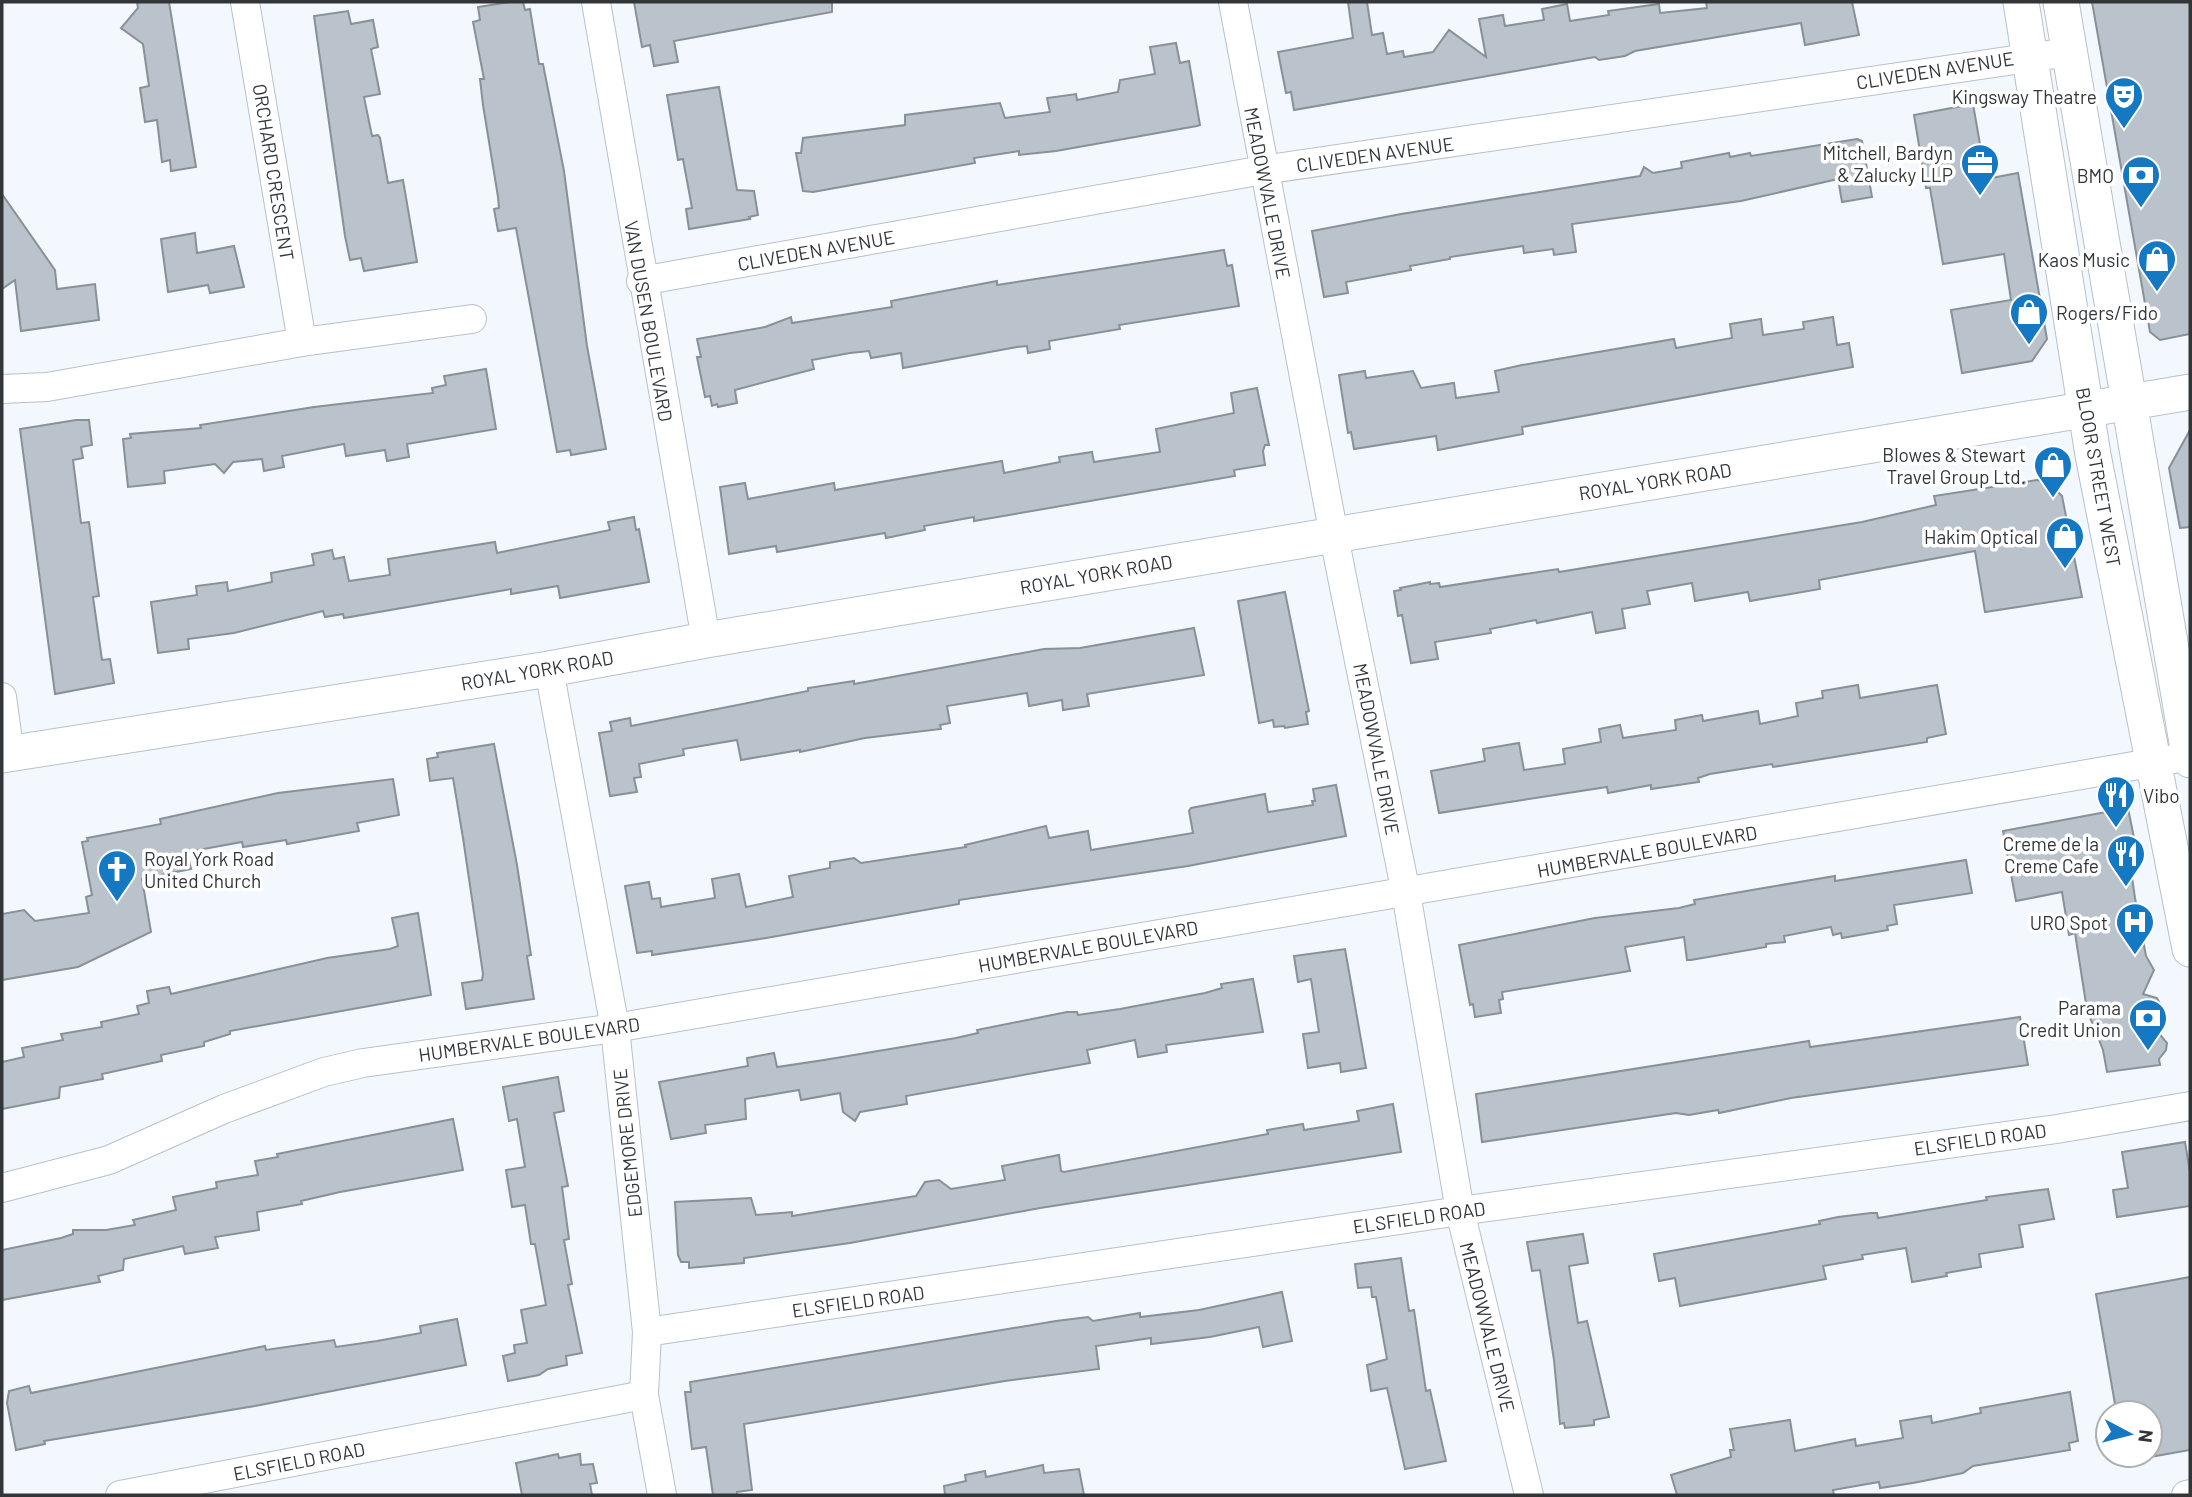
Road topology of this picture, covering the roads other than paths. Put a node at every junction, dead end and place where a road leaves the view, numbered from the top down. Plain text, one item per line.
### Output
1 (246, 2) edge
2 (596, 2) edge
3 (1233, 2) edge
4 (2021, 2) edge
5 (2061, 2) edge
6 (2069, 52) junction
7 (2029, 57) junction
8 (1263, 170) junction
9 (641, 281) junction
10 (472, 319) dead end
11 (302, 342) junction
12 (2, 389) edge
13 (2190, 392) edge
14 (2129, 403) junction
15 (2087, 411) junction
16 (1334, 534) junction
17 (706, 640) junction
18 (549, 669) junction
19 (2, 697) edge
20 (6, 755) edge
21 (2190, 758) edge
22 (2152, 762) junction
23 (2180, 835) edge
24 (1406, 892) junction
25 (2190, 949) edge
26 (615, 1028) junction
27 (2190, 1106) edge
28 (2, 1188) edge
29 (1460, 1211) junction
30 (648, 1332) junction
31 (643, 1395) junction
32 (120, 1495) edge
33 (662, 1495) edge
34 (1529, 1495) edge

1 - 11 street, ORCHARD CRESCENT
2 - 9 street, VAN DUSEN BOULEVARD
3 - 8 street, MEADOWVALE DRIVE
4 - 7 main road, BLOOR STREET WEST
5 - 6 main road
6 - 7 street, CLIVEDEN AVENUE
6 - 14 main road
7 - 8 street, CLIVEDEN AVENUE
7 - 15 main road, BLOOR STREET WEST
8 - 9 street, CLIVEDEN AVENUE
8 - 16 street, MEADOWVALE DRIVE
9 - 17 street, VAN DUSEN BOULEVARD
10 - 11 street
11 - 12 street
13 - 14 main road, ROYAL YORK ROAD
14 - 15 main road, ROYAL YORK ROAD
14 - 21 main road
15 - 16 main road, ROYAL YORK ROAD
15 - 22 main road, BLOOR STREET WEST
16 - 17 main road, ROYAL YORK ROAD
16 - 24 street, MEADOWVALE DRIVE
17 - 18 main road, ROYAL YORK ROAD
18 - 20 main road, ROYAL YORK ROAD
18 - 26 street, EDGEMORE DRIVE
19 - 20 street
21 - 22 street, HUMBERVALE BOULEVARD
22 - 23 main road, BLOOR STREET WEST
22 - 24 street, HUMBERVALE BOULEVARD
23 - 25 main road, BLOOR STREET WEST
24 - 26 street, HUMBERVALE BOULEVARD
24 - 29 street, MEADOWVALE DRIVE
26 - 28 street, HUMBERVALE BOULEVARD
26 - 30 street, EDGEMORE DRIVE
27 - 29 street, ELSFIELD ROAD
29 - 30 street, ELSFIELD ROAD
29 - 34 street, MEADOWVALE DRIVE
30 - 31 street, EDGEMORE DRIVE
31 - 32 street, ELSFIELD ROAD
31 - 33 street, EDGEMORE DRIVE

